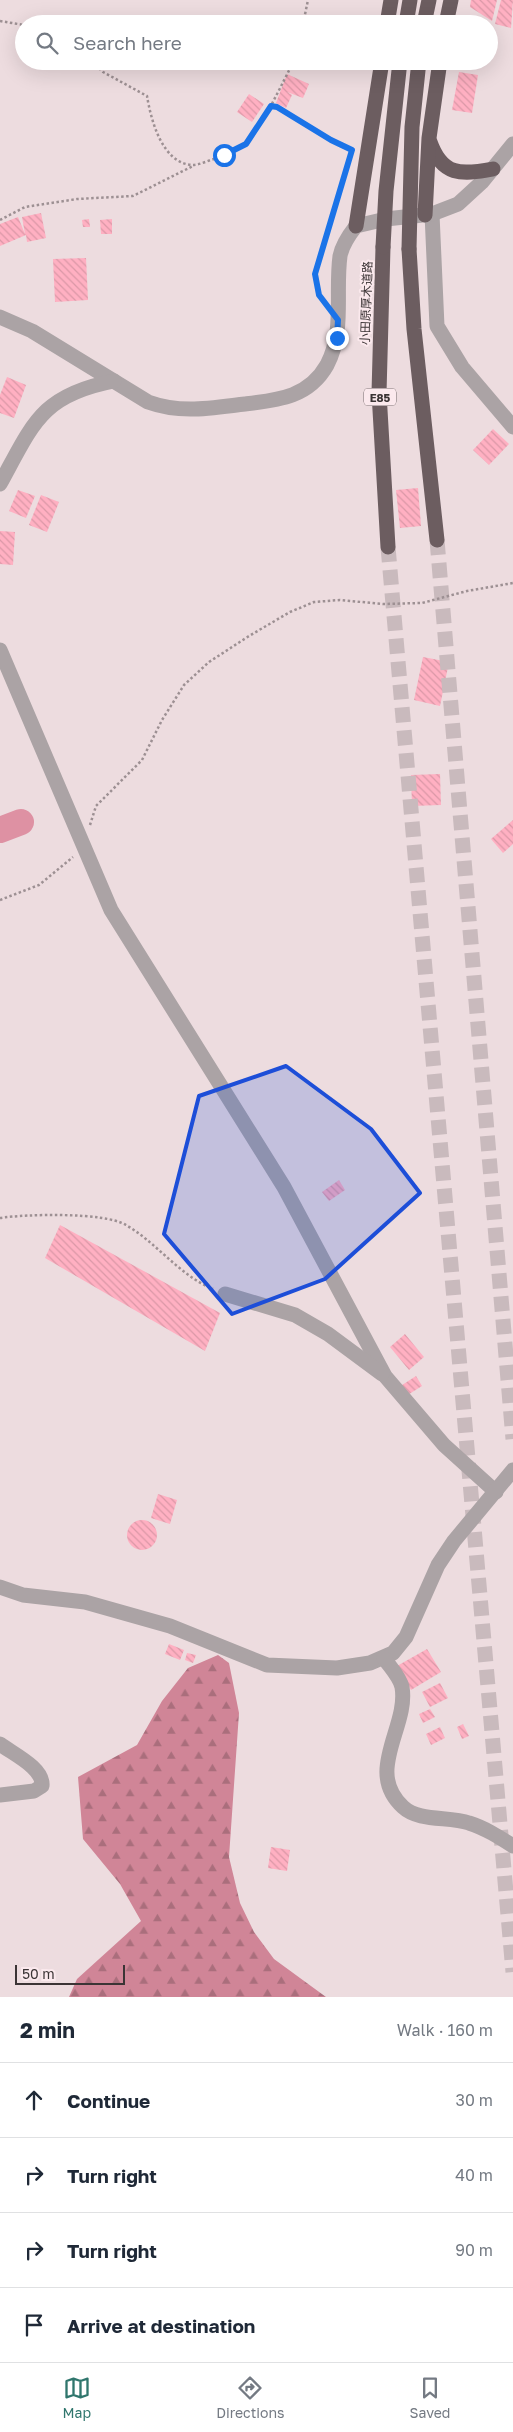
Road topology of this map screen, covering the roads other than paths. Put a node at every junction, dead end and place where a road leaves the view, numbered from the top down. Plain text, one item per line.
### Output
1 (391, 0) edge
2 (410, 0) edge
3 (429, 0) edge
4 (451, 0) edge
5 (389, 15) edge
6 (408, 15) edge
7 (426, 15) edge
8 (448, 15) edge
9 (381, 70) edge
10 (399, 70) edge
11 (418, 70) edge
12 (439, 70) edge
13 (429, 138) junction
14 (513, 144) edge
15 (492, 169) junction
16 (429, 215) junction
17 (356, 226) junction
18 (0, 317) edge
19 (114, 381) junction
20 (513, 427) edge
21 (0, 484) edge
22 (437, 540) tunnel mouth
23 (388, 547) tunnel mouth
24 (0, 650) edge
25 (225, 1294) road end
26 (385, 1376) junction
27 (513, 1470) edge
28 (496, 1492) junction
29 (0, 1587) edge
30 (384, 1658) junction
31 (0, 1744) edge
32 (0, 1794) edge
33 (513, 1846) edge

1 - 5 highway
2 - 6 highway
3 - 7 highway
4 - 8 highway
9 - 17 highway
10 - 23 highway, 小田原厚木道路 / E85, bridge
11 - 22 highway, bridge
12 - 13 highway
13 - 15 highway
13 - 16 highway
14 - 15 street
15 - 16 street
16 - 17 street
16 - 20 street
17 - 19 street
18 - 19 street
19 - 21 street
24 - 26 street
25 - 26 street
26 - 28 street
27 - 28 street
28 - 30 street
29 - 30 street
30 - 33 street
31 - 32 street

